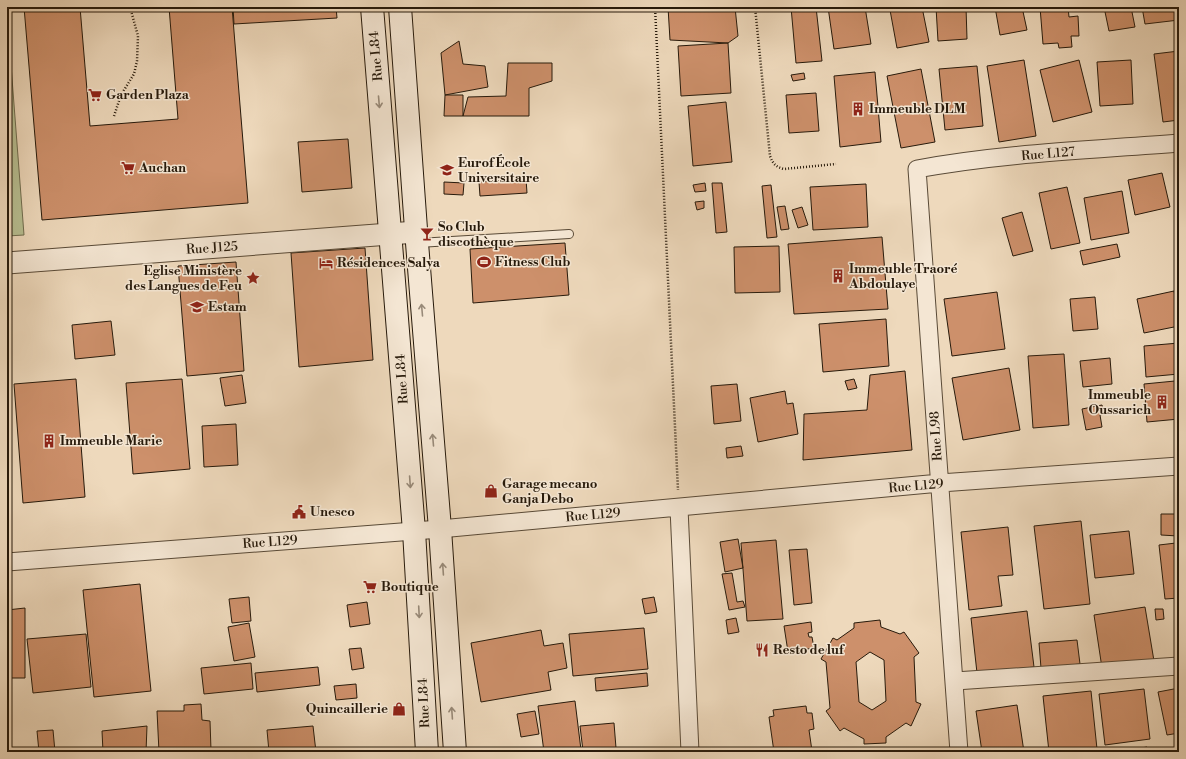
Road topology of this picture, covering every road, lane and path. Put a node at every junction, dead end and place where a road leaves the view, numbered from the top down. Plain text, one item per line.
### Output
1 (130, 7) edge
2 (372, 7) edge
3 (400, 7) edge
4 (655, 7) edge
5 (756, 7) edge
6 (114, 116) dead end
7 (1179, 143) edge
8 (836, 164) dead end
9 (917, 169) joint
10 (390, 234) junction
11 (569, 234) dead end
12 (416, 237) junction
13 (7, 263) edge
14 (1179, 466) edge
15 (940, 484) junction
16 (678, 508) junction
17 (440, 529) junction
18 (414, 531) junction
19 (7, 562) edge
20 (1179, 666) edge
21 (955, 681) junction
22 (427, 752) edge
23 (455, 752) edge
24 (690, 752) edge
25 (959, 752) edge

1 - 6 path
2 -> 10 main road, Rue L84
3 - 12 main road, Rue L84
4 - 16 path
5 - 8 path
7 - 9 street, Rue L127
9 - 15 street, Rue L98
10 - 12 street, Rue J125
10 - 13 street, Rue J125
10 -> 18 main road, Rue L84
11 - 12 lane
17 -> 12 main road, Rue L84
14 - 15 street, Rue L129
15 - 16 street, Rue L129
15 - 21 street, Rue L98
16 - 17 street, Rue L129
16 - 24 street
17 - 18 street, Rue L129
23 -> 17 main road, Rue L84
18 - 19 street, Rue L129
18 -> 22 main road, Rue L84
20 - 21 street
21 - 25 street, Rue L98

